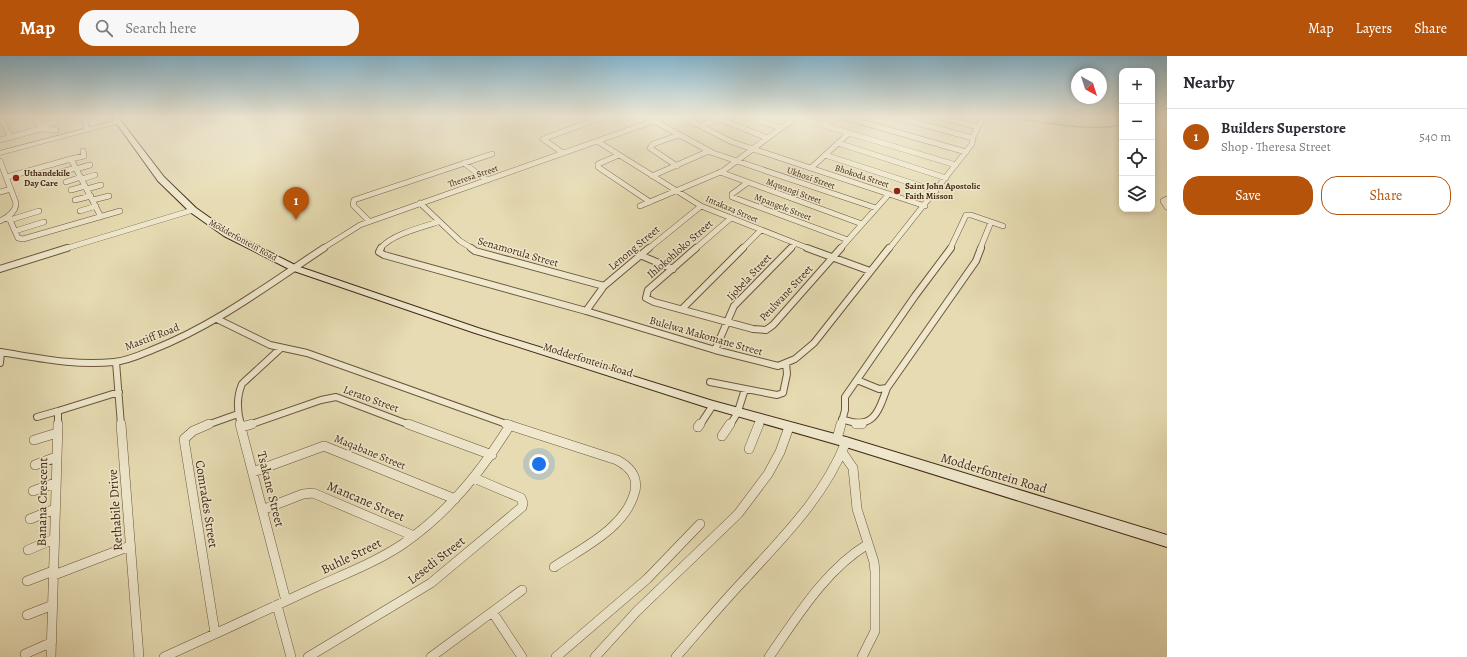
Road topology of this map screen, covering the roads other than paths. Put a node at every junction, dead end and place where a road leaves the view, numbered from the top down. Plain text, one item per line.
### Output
1 (30, 145) edge
2 (135, 145) edge
3 (552, 145) edge
4 (586, 145) edge
5 (603, 145) edge
6 (652, 145) edge
7 (698, 145) edge
8 (743, 145) edge
9 (756, 145) edge
10 (836, 145) edge
11 (844, 145) edge
12 (889, 145) edge
13 (942, 145) edge
14 (971, 145) edge
15 (752, 148) junction
16 (83, 151) dead end
17 (709, 151) junction
18 (966, 152) junction
19 (0, 153) edge
20 (563, 153) junction
21 (492, 154) dead end
22 (619, 155) junction
23 (825, 155) junction
24 (71, 160) junction
25 (736, 161) junction
26 (464, 163) junction
27 (1, 164) edge
28 (90, 165) dead end
29 (956, 165) junction
30 (677, 166) junction
31 (811, 168) junction
32 (76, 169) junction
33 (61, 172) dead end
34 (720, 172) junction
35 (95, 175) dead end
36 (652, 176) junction
37 (7, 177) junction
38 (81, 178) junction
39 (946, 178) junction
40 (486, 180) junction
41 (66, 182) dead end
42 (747, 183) junction
43 (101, 185) dead end
44 (86, 187) junction
45 (11, 189) junction
46 (71, 190) dead end
47 (676, 191) junction
48 (936, 191) junction
49 (0, 192) edge
50 (889, 194) junction
51 (109, 196) dead end
52 (1167, 199) edge
53 (75, 200) dead end
54 (93, 201) junction
55 (650, 202) junction
56 (420, 203) junction
57 (640, 206) dead end
58 (701, 206) junction
59 (925, 206) junction
60 (1167, 207) edge
61 (876, 208) junction
62 (193, 210) junction
63 (80, 211) dead end
64 (120, 211) dead end
65 (39, 212) dead end
66 (101, 216) junction
67 (730, 218) junction
68 (5, 220) edge
69 (369, 221) junction
70 (44, 222) dead end
71 (438, 222) junction
72 (991, 222) junction
73 (862, 224) junction
74 (1003, 226) dead end
75 (761, 230) junction
76 (15, 231) junction
77 (848, 240) junction
78 (795, 244) junction
79 (640, 255) junction
80 (831, 258) junction
81 (294, 268) junction
82 (0, 269) edge
83 (673, 269) junction
84 (870, 272) junction
85 (604, 286) junction
86 (363, 292) junction
87 (646, 296) joint
88 (682, 309) junction
89 (586, 311) junction
90 (217, 319) junction
91 (727, 321) junction
92 (281, 348) junction
93 (715, 350) junction
94 (0, 352) edge
95 (116, 362) junction
96 (0, 363) edge
97 (786, 364) junction
98 (857, 380) junction
99 (710, 382) dead end
100 (887, 388) junction
101 (745, 389) junction
102 (119, 392) junction
103 (713, 405) junction
104 (739, 410) junction
105 (58, 411) junction
106 (238, 414) junction
107 (37, 417) dead end
108 (761, 419) junction
109 (842, 419) junction
110 (510, 425) junction
111 (698, 427) dead end
112 (789, 427) junction
113 (242, 428) junction
114 (812, 432) junction
115 (57, 433) junction
116 (722, 436) dead end
117 (34, 440) dead end
118 (842, 444) junction
119 (749, 449) dead end
120 (492, 455) junction
121 (56, 457) junction
122 (35, 465) dead end
123 (253, 472) junction
124 (474, 478) junction
125 (55, 483) junction
126 (33, 491) dead end
127 (455, 499) junction
128 (55, 509) junction
129 (262, 510) junction
130 (30, 519) dead end
131 (700, 524) dead end
132 (414, 536) junction
133 (54, 539) junction
134 (1167, 541) edge
135 (868, 544) junction
136 (130, 546) junction
137 (28, 550) dead end
138 (554, 567) dead end
139 (54, 573) junction
140 (27, 581) dead end
141 (522, 590) dead end
142 (281, 603) junction
143 (53, 605) junction
144 (493, 613) junction
145 (28, 615) dead end
146 (215, 633) junction
147 (52, 642) junction
148 (25, 654) dead end
149 (51, 657) edge
150 (139, 657) edge
151 (164, 657) edge
152 (291, 657) edge
153 (308, 657) edge
154 (431, 657) edge
155 (522, 657) edge
156 (556, 657) edge
157 (595, 657) edge
158 (676, 657) edge
159 (768, 657) edge
160 (862, 657) edge

1 - 19 street
2 - 62 main road, Modderfontein Road
3 - 20 street
4 - 20 street, Theresa Street
5 - 22 street, Intakaza Street
6 - 30 street
7 - 17 street, Ukhozi Street
8 - 15 street, Bhokoda Street
9 - 15 street
10 - 23 street
11 - 39 street
12 - 29 street
13 - 18 street
14 - 18 street
15 - 25 street
15 - 31 street, Bhokoda Street
16 - 24 street
17 - 25 street, Ukhozi Street
17 - 30 street
18 - 29 street
20 - 40 street, Theresa Street
21 - 26 street
22 - 36 street, Intakaza Street
22 - 55 street
23 - 31 street
23 - 48 street
24 - 32 street
24 - 37 street
25 - 34 street
25 - 61 street, Ukhozi Street
26 - 40 street
26 - 69 street
27 - 37 street
28 - 32 street
29 - 39 street
30 - 36 street
31 - 50 street, Bhokoda Street
32 - 33 street
32 - 38 street
34 - 42 street, Mqwangi Street
34 - 47 street
35 - 38 street
36 - 47 street, Intakaza Street
37 - 45 street
38 - 41 street
38 - 44 street
39 - 48 street
40 - 56 street, Theresa Street
42 - 73 street, Mqwangi Street
42 - 77 street, Mpangele Street
43 - 44 street
44 - 46 street
44 - 54 street
45 - 49 street
45 - 68 street
47 - 55 street
47 - 58 street, Intakaza Street
48 - 59 street
50 - 59 street, Bhokoda Street
50 - 61 street, Peulwane Street
51 - 54 street
52 - 60 street
53 - 54 street
54 - 63 street
54 - 66 street
55 - 57 street
56 - 69 street, Theresa Street
56 - 71 street, Senamorula Street
58 - 67 street, Intakaza Street
58 - 79 street, Lenong Street
59 - 84 street
61 - 73 street, Peulwane Street
62 - 81 main road, Modderfontein Road
62 - 82 street
64 - 66 street
65 - 68 street
66 - 76 street
67 - 75 street, Intakaza Street
67 - 83 street, Ihlokohloko Street
68 - 76 street
69 - 81 street, Theresa Street
70 - 76 street
71 - 85 street, Senamorula Street
71 - 89 street, Bulelwa Makomane Street
72 - 74 street
72 - 98 street
72 - 100 street
73 - 77 street, Peulwane Street
75 - 78 street, Intakaza Street
75 - 88 street
77 - 80 street, Peulwane Street
78 - 80 street, Intakaza Street
78 - 91 street, Ijobela Street
79 - 83 street
79 - 85 street, Lenong Street
80 - 84 street, Intakaza Street
80 - 91 street, Peulwane Street
81 - 86 main road, Modderfontein Road
81 - 90 street, Mastiff Road
83 - 87 street, Ihlokohloko Street
84 - 97 street
85 - 89 street, Lenong Street
86 - 103 main road, Modderfontein Road
86 - 104 main road, Modderfontein Road
87 - 88 street, Peulwane Street
88 - 91 street, Peulwane Street
89 - 93 street, Bulelwa Makomane Street
90 - 92 street
90 - 95 street, Mastiff Road
91 - 93 street, Ijobela Street
92 - 106 street, Tsakane Street
92 - 110 street
93 - 97 street, Bulelwa Makomane Street
94 - 95 street, Mastiff Road
94 - 96 street
95 - 102 street, Rethabile Drive
97 - 101 street
98 - 100 street
98 - 109 street
99 - 101 street
100 - 109 street
101 - 104 street
102 - 105 street
102 - 136 street, Rethabile Drive
103 - 104 main road, Modderfontein Road
103 - 111 street
104 - 108 main road, Modderfontein Road
104 - 114 main road, Modderfontein Road
104 - 116 street
105 - 107 street
105 - 115 street, Banana Crescent
106 - 113 street, Tsakane Street
106 - 146 street, Comrades Street
108 - 112 main road, Modderfontein Road
108 - 119 street
109 - 118 street
110 - 120 street, Buhle Street
110 - 138 street
112 - 114 main road, Modderfontein Road
112 - 157 street
113 - 120 street, Lerato Street
113 - 123 street, Tsakane Street
114 - 118 main road, Modderfontein Road
115 - 117 street
115 - 121 street, Banana Crescent
118 - 134 main road, Modderfontein Road
118 - 135 street
118 - 158 street
120 - 124 street, Buhle Street
121 - 122 street
121 - 125 street, Banana Crescent
123 - 127 street, Maqabane Street
123 - 129 street, Tsakane Street
124 - 127 street, Buhle Street
124 - 153 street, Lesedi Street
125 - 126 street
125 - 128 street, Banana Crescent
127 - 132 street, Buhle Street
128 - 130 street
128 - 133 street, Banana Crescent
129 - 132 street, Mancane Street
129 - 142 street, Tsakane Street
131 - 156 street
132 - 142 street, Buhle Street
133 - 137 street
133 - 139 street, Banana Crescent
135 - 159 street
135 - 160 street
136 - 139 street
136 - 150 street, Rethabile Drive
139 - 140 street
139 - 143 street, Banana Crescent
141 - 144 street
142 - 146 street, Buhle Street
142 - 152 street
143 - 145 street
143 - 147 street, Banana Crescent
144 - 154 street
144 - 155 street
146 - 151 street, Buhle Street
147 - 148 street
147 - 149 street, Banana Crescent

